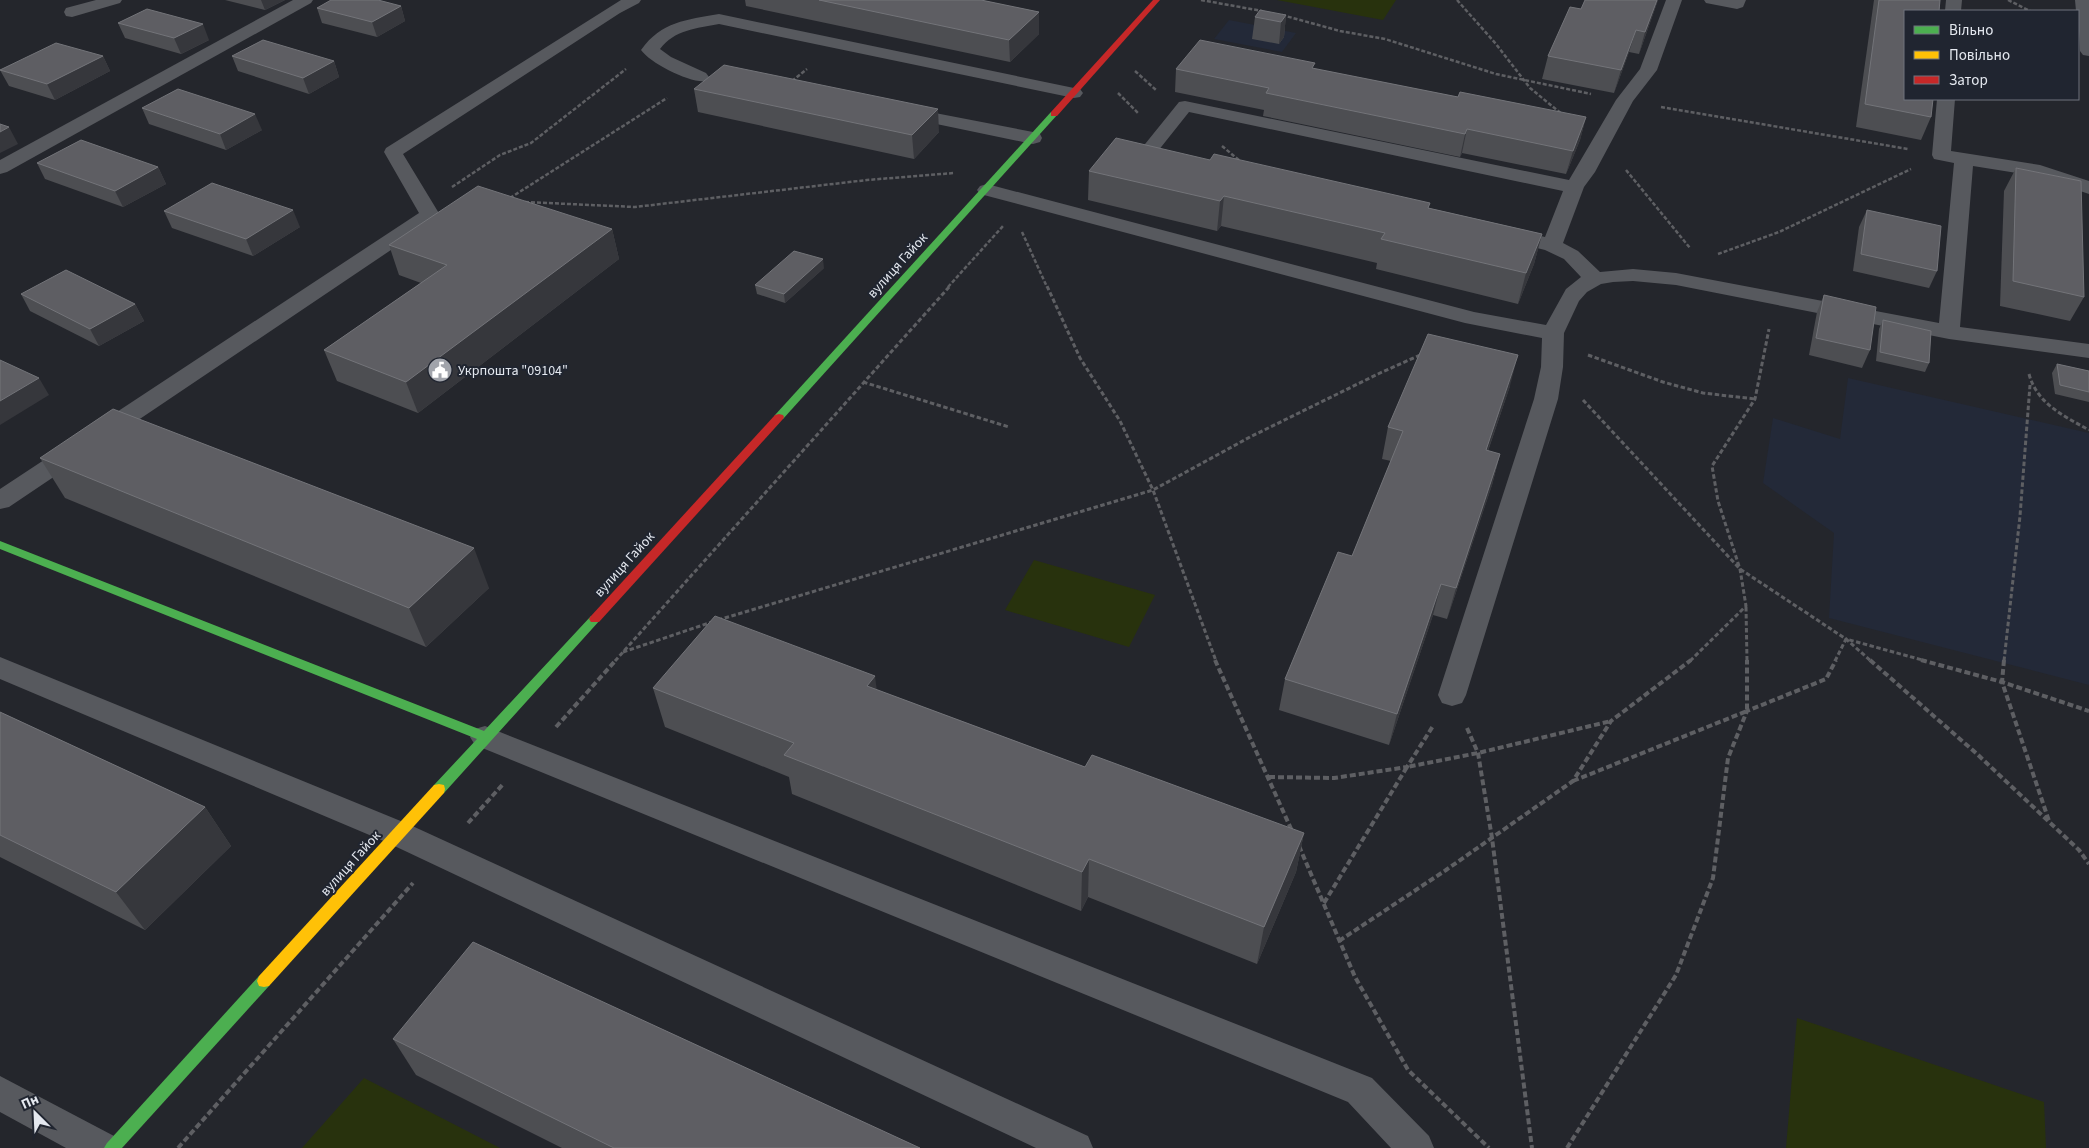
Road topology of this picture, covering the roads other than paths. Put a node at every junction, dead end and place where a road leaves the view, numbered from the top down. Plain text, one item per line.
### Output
1 (114, 0) edge
2 (305, 0) edge
3 (633, 0) edge
4 (1157, 0) edge
5 (1674, 0) edge
6 (1712, 0) edge
7 (1738, 0) edge
8 (2083, 0) edge
9 (72, 12) dead end
10 (2089, 50) edge
11 (700, 78) road end
12 (1074, 92) junction
13 (1946, 100) edge
14 (888, 109) edge
15 (1033, 138) junction
16 (1964, 159) junction
17 (1191, 164) edge
18 (0, 168) edge
19 (1574, 187) junction
20 (2089, 188) edge
21 (987, 190) junction
22 (1484, 230) edge
23 (1552, 244) junction
24 (1595, 279) junction
25 (1949, 332) junction
26 (1553, 337) junction
27 (2089, 351) edge
28 (128, 416) junction
29 (155, 427) edge
30 (0, 501) edge
31 (0, 545) edge
32 (0, 667) edge
33 (1452, 695) road end
34 (486, 737) junction
35 (397, 833) junction
36 (0, 1093) edge
37 (101, 1148) edge
38 (112, 1148) edge
39 (1075, 1148) edge
40 (1416, 1148) edge

1 - 9 lane
2 - 18 lane
3 - 28 lane
4 - 12 street, вулиця Гайок
5 - 19 lane
6 - 7 lane
8 - 10 lane
11 - 12 lane
12 - 15 street, вулиця Гайок
13 - 16 lane
14 - 15 lane
15 - 21 street, вулиця Гайок
16 - 20 lane
16 - 25 lane
17 - 19 lane
19 - 23 lane
21 - 26 lane
21 - 34 street, вулиця Гайок
22 - 23 lane
23 - 24 lane
24 - 25 lane
24 - 26 lane
25 - 27 lane
26 - 33 lane
28 - 29 lane
28 - 30 lane
31 - 34 street
32 - 35 lane
34 - 35 street, вулиця Гайок
34 - 40 lane
35 - 38 street, вулиця Гайок
35 - 39 lane
36 - 37 lane

